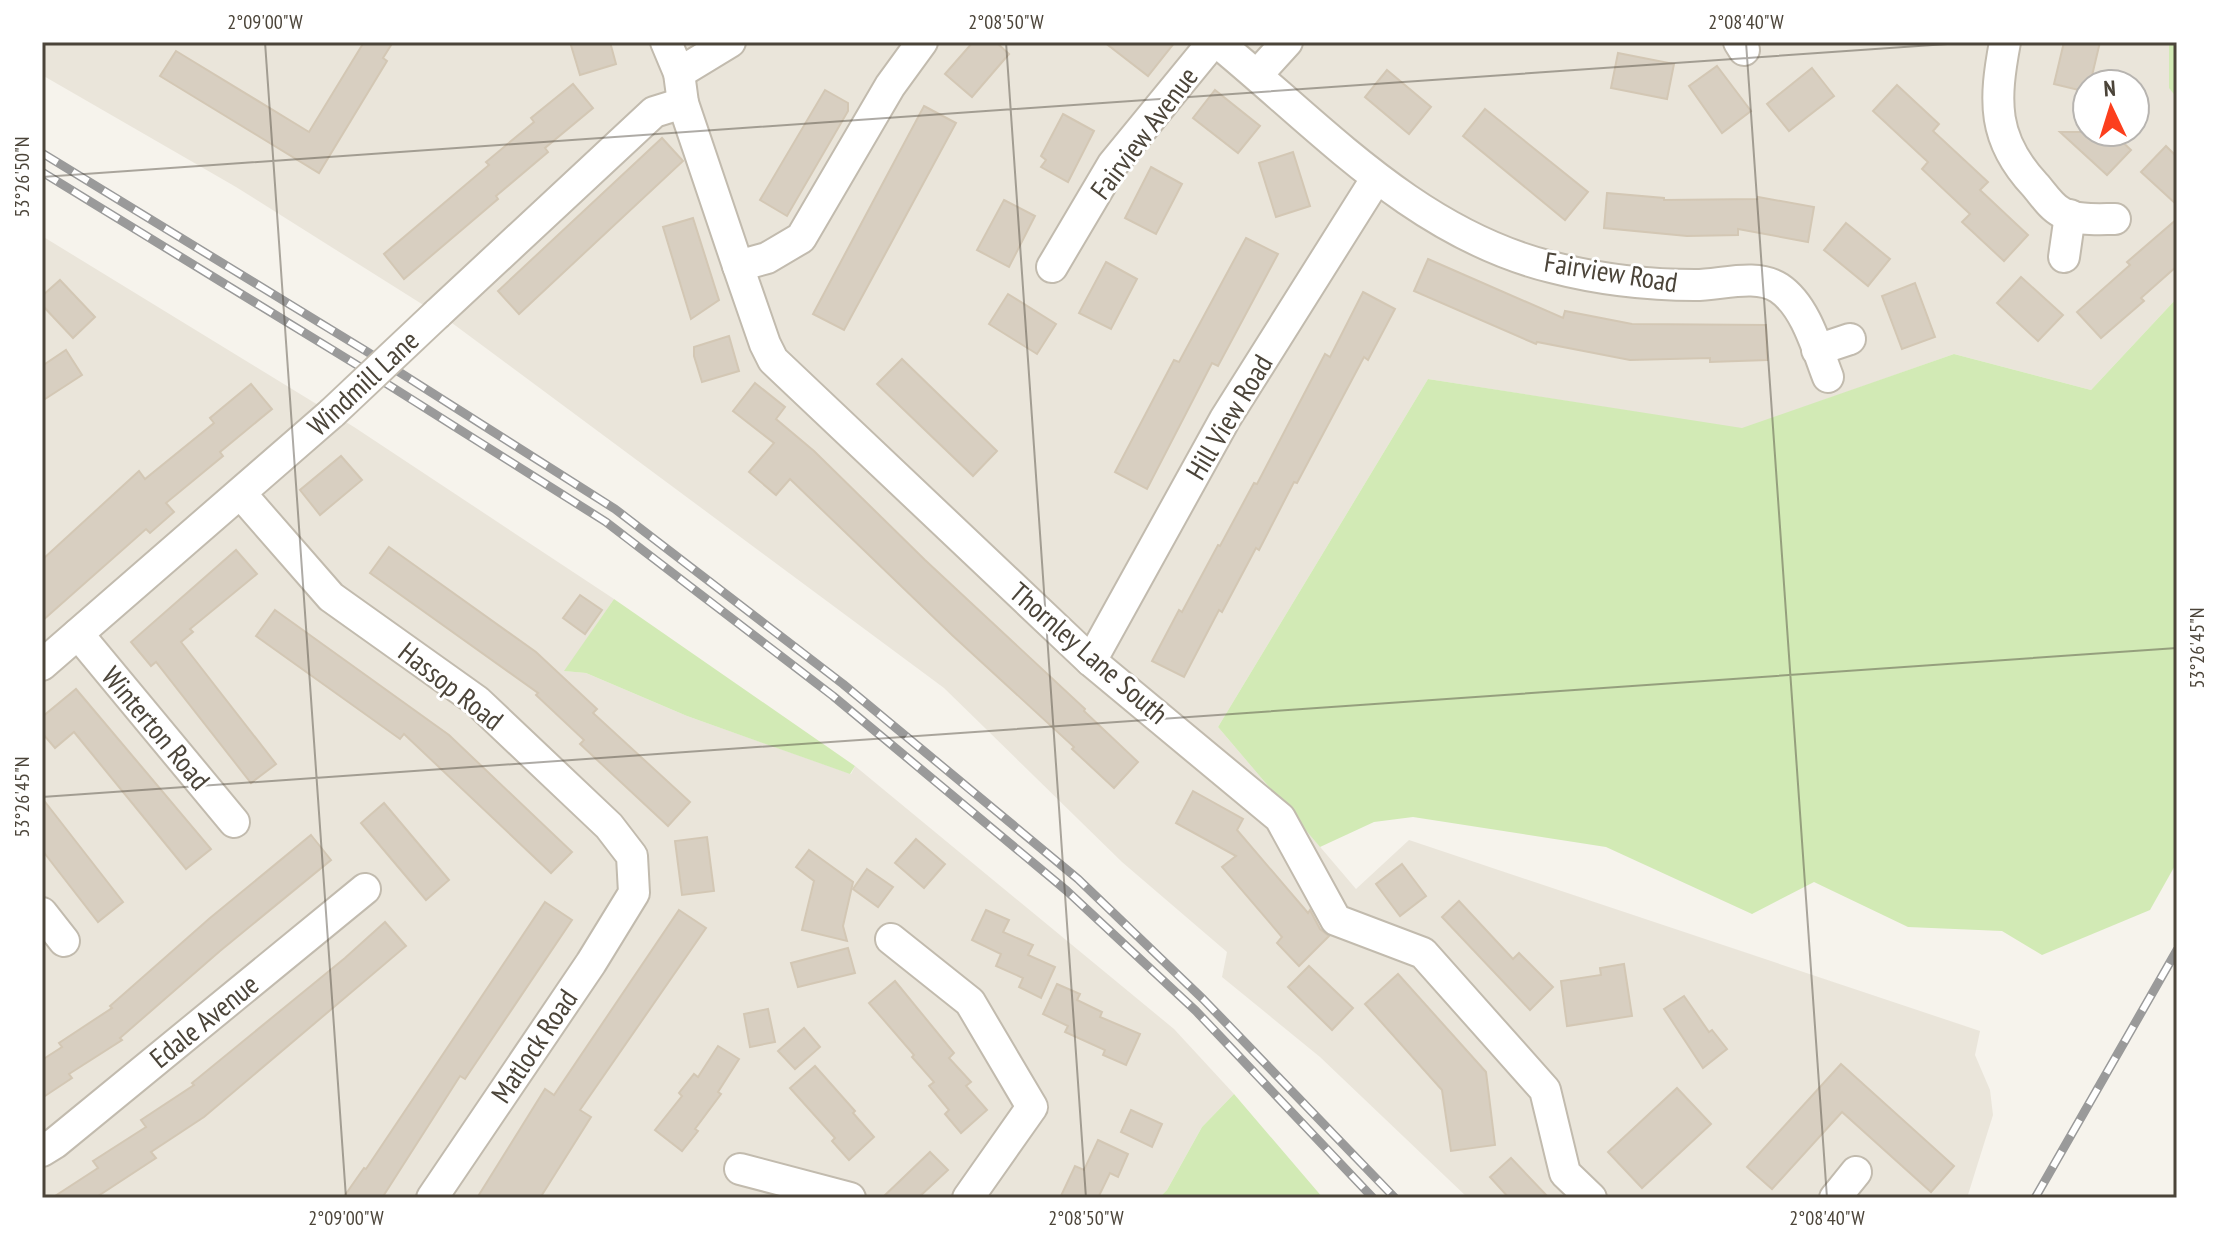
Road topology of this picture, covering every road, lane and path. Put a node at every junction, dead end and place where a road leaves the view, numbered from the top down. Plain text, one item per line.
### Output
1 (666, 42) edge
2 (730, 42) edge
3 (922, 42) edge
4 (1215, 42) edge
5 (1287, 42) edge
6 (2005, 42) edge
7 (1257, 75) junction
8 (681, 88) junction
9 (1376, 179) junction
10 (2070, 215) junction
11 (2115, 219) dead end
12 (2064, 257) dead end
13 (738, 266) junction
14 (1052, 267) dead end
15 (1850, 339) dead end
16 (241, 494) junction
17 (78, 634) junction
18 (1091, 661) junction
19 (42, 665) edge
20 (234, 822) dead end
21 (365, 889) dead end
22 (634, 893) joint
23 (42, 913) edge
24 (891, 939) dead end
25 (64, 941) dead end
26 (42, 1151) edge
27 (740, 1169) dead end
28 (1856, 1172) dead end
29 (432, 1198) edge
30 (850, 1198) edge
31 (968, 1198) edge
32 (1591, 1198) edge
33 (1835, 1198) edge

1 - 8 street, Thornley Lane South
2 - 8 street, Windmill Lane
3 - 13 street
4 - 7 street, Fairview Road
4 - 14 street, Fairview Avenue
5 - 7 street
6 - 10 street
7 - 9 street, Fairview Road
8 - 13 street, Thornley Lane South
8 - 16 street, Windmill Lane, bridge
9 - 15 street, Fairview Road
9 - 18 street, Hill View Road
10 - 11 street
10 - 12 street
13 - 18 street, Thornley Lane South
16 - 17 street, Windmill Lane
16 - 22 street, Hassop Road
17 - 19 street, Windmill Lane
17 - 20 street, Winterton Road
18 - 32 street, Thornley Lane South
21 - 26 street, Edale Avenue
22 - 29 street, Matlock Road
23 - 25 street
24 - 31 street
27 - 30 street
28 - 33 street

